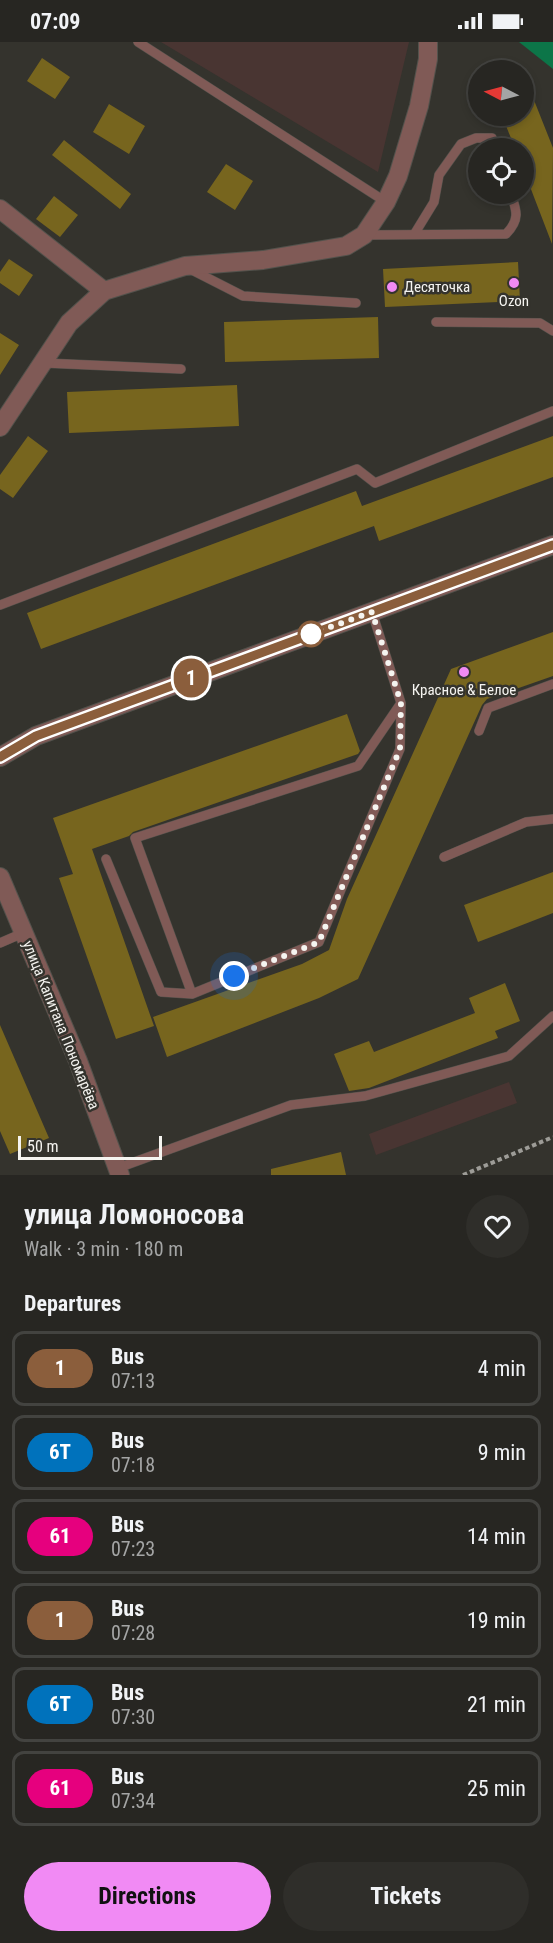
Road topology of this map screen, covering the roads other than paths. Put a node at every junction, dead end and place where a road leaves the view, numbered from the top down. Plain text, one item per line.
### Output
1 (138, 42) edge
2 (428, 42) edge
3 (468, 141) edge
4 (386, 202) junction
5 (514, 204) edge
6 (0, 209) edge
7 (415, 234) junction
8 (364, 235) junction
9 (185, 266) junction
10 (104, 291) junction
11 (356, 303) dead end
12 (436, 322) dead end
13 (553, 331) edge
14 (44, 363) junction
15 (181, 369) dead end
16 (553, 411) edge
17 (0, 427) edge
18 (553, 545) edge
19 (0, 605) edge
20 (372, 612) junction
21 (553, 684) edge
22 (401, 703) junction
23 (478, 731) dead end
24 (0, 757) edge
25 (553, 819) edge
26 (444, 857) dead end
27 (106, 859) dead end
28 (0, 877) edge
29 (23, 933) junction
30 (0, 943) edge
31 (192, 994) junction
32 (553, 1016) edge
33 (119, 1172) edge

1 - 4 lane
2 - 4 street
3 - 7 lane
4 - 8 street
5 - 7 lane
6 - 10 street
7 - 8 lane
8 - 9 street
9 - 10 street
9 - 11 lane
10 - 14 street
12 - 13 lane
14 - 15 lane
14 - 17 street
16 - 19 lane
18 - 20 street
20 - 22 lane
20 - 24 street
21 - 23 lane
22 - 31 lane
22 - 31 lane
25 - 26 lane
27 - 31 lane
28 - 29 street, улица Капитана Пономарёва
29 - 30 lane
29 - 33 street, улица Капитана Пономарёва
32 - 33 lane

